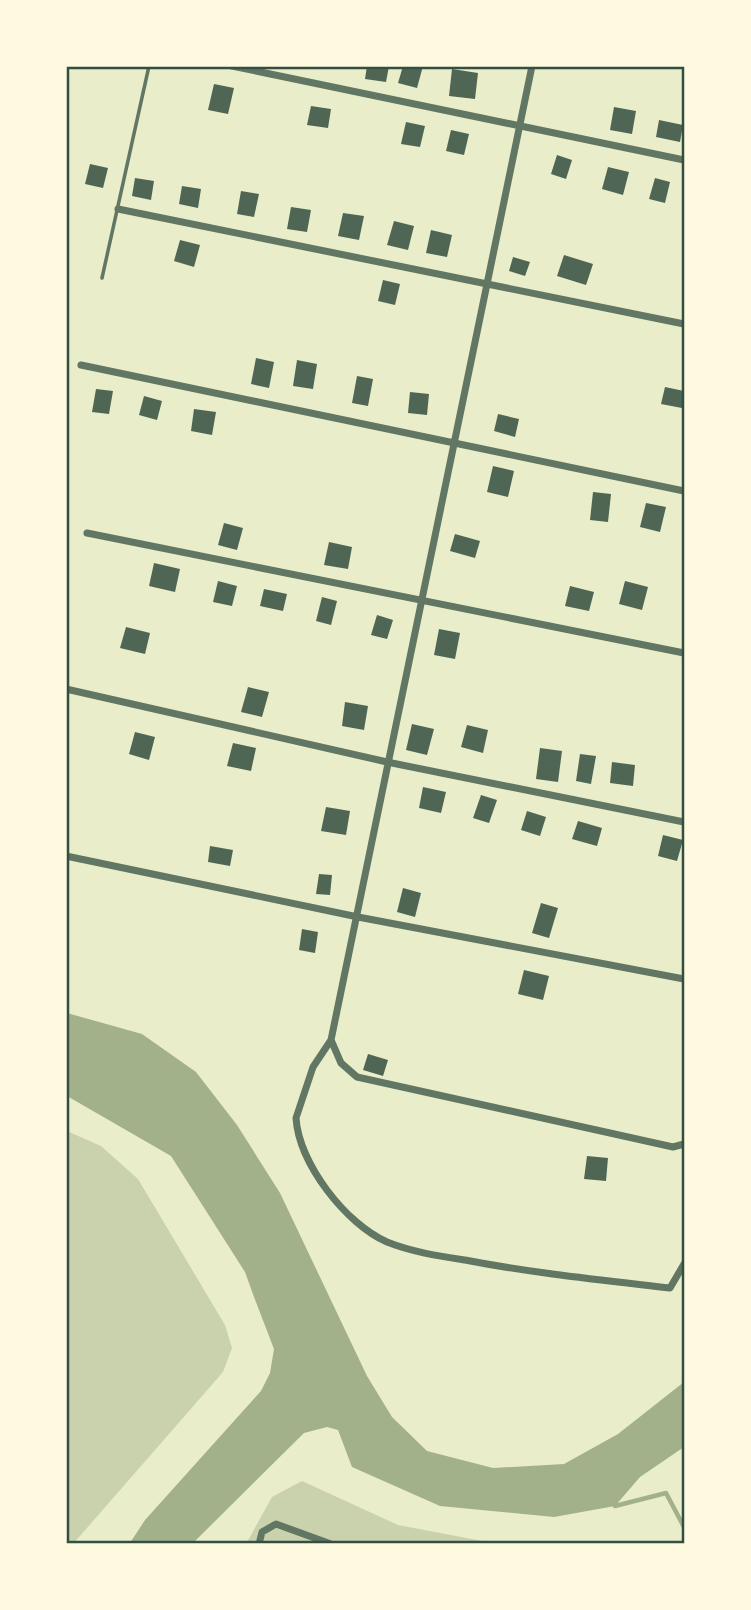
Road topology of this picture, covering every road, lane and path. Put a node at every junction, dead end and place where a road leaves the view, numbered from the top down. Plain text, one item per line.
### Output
1 (149, 66) edge
2 (232, 66) edge
3 (532, 66) edge
4 (521, 126) junction
5 (684, 160) edge
6 (118, 209) junction
7 (102, 278) dead end
8 (490, 283) junction
9 (684, 324) edge
10 (81, 365) dead end
11 (454, 444) junction
12 (684, 491) edge
13 (87, 533) dead end
14 (425, 598) junction
15 (684, 653) edge
16 (66, 690) edge
17 (387, 762) junction
18 (684, 822) edge
19 (66, 856) edge
20 (358, 918) junction
21 (684, 979) edge
22 (331, 1040) junction
23 (684, 1144) edge
24 (684, 1264) edge
25 (259, 1544) edge
26 (331, 1544) edge

1 - 6 lane
2 - 4 street
3 - 4 street
4 - 5 street
4 - 8 street
6 - 7 lane
6 - 8 street
8 - 9 street
8 - 11 street
10 - 11 street
11 - 12 street
11 - 14 street
13 - 14 street
14 - 15 street
14 - 17 street
16 - 17 street
17 - 18 street
17 - 20 street
19 - 20 street
20 - 21 street
20 - 22 street
22 - 23 street
22 - 24 street
25 - 26 street

